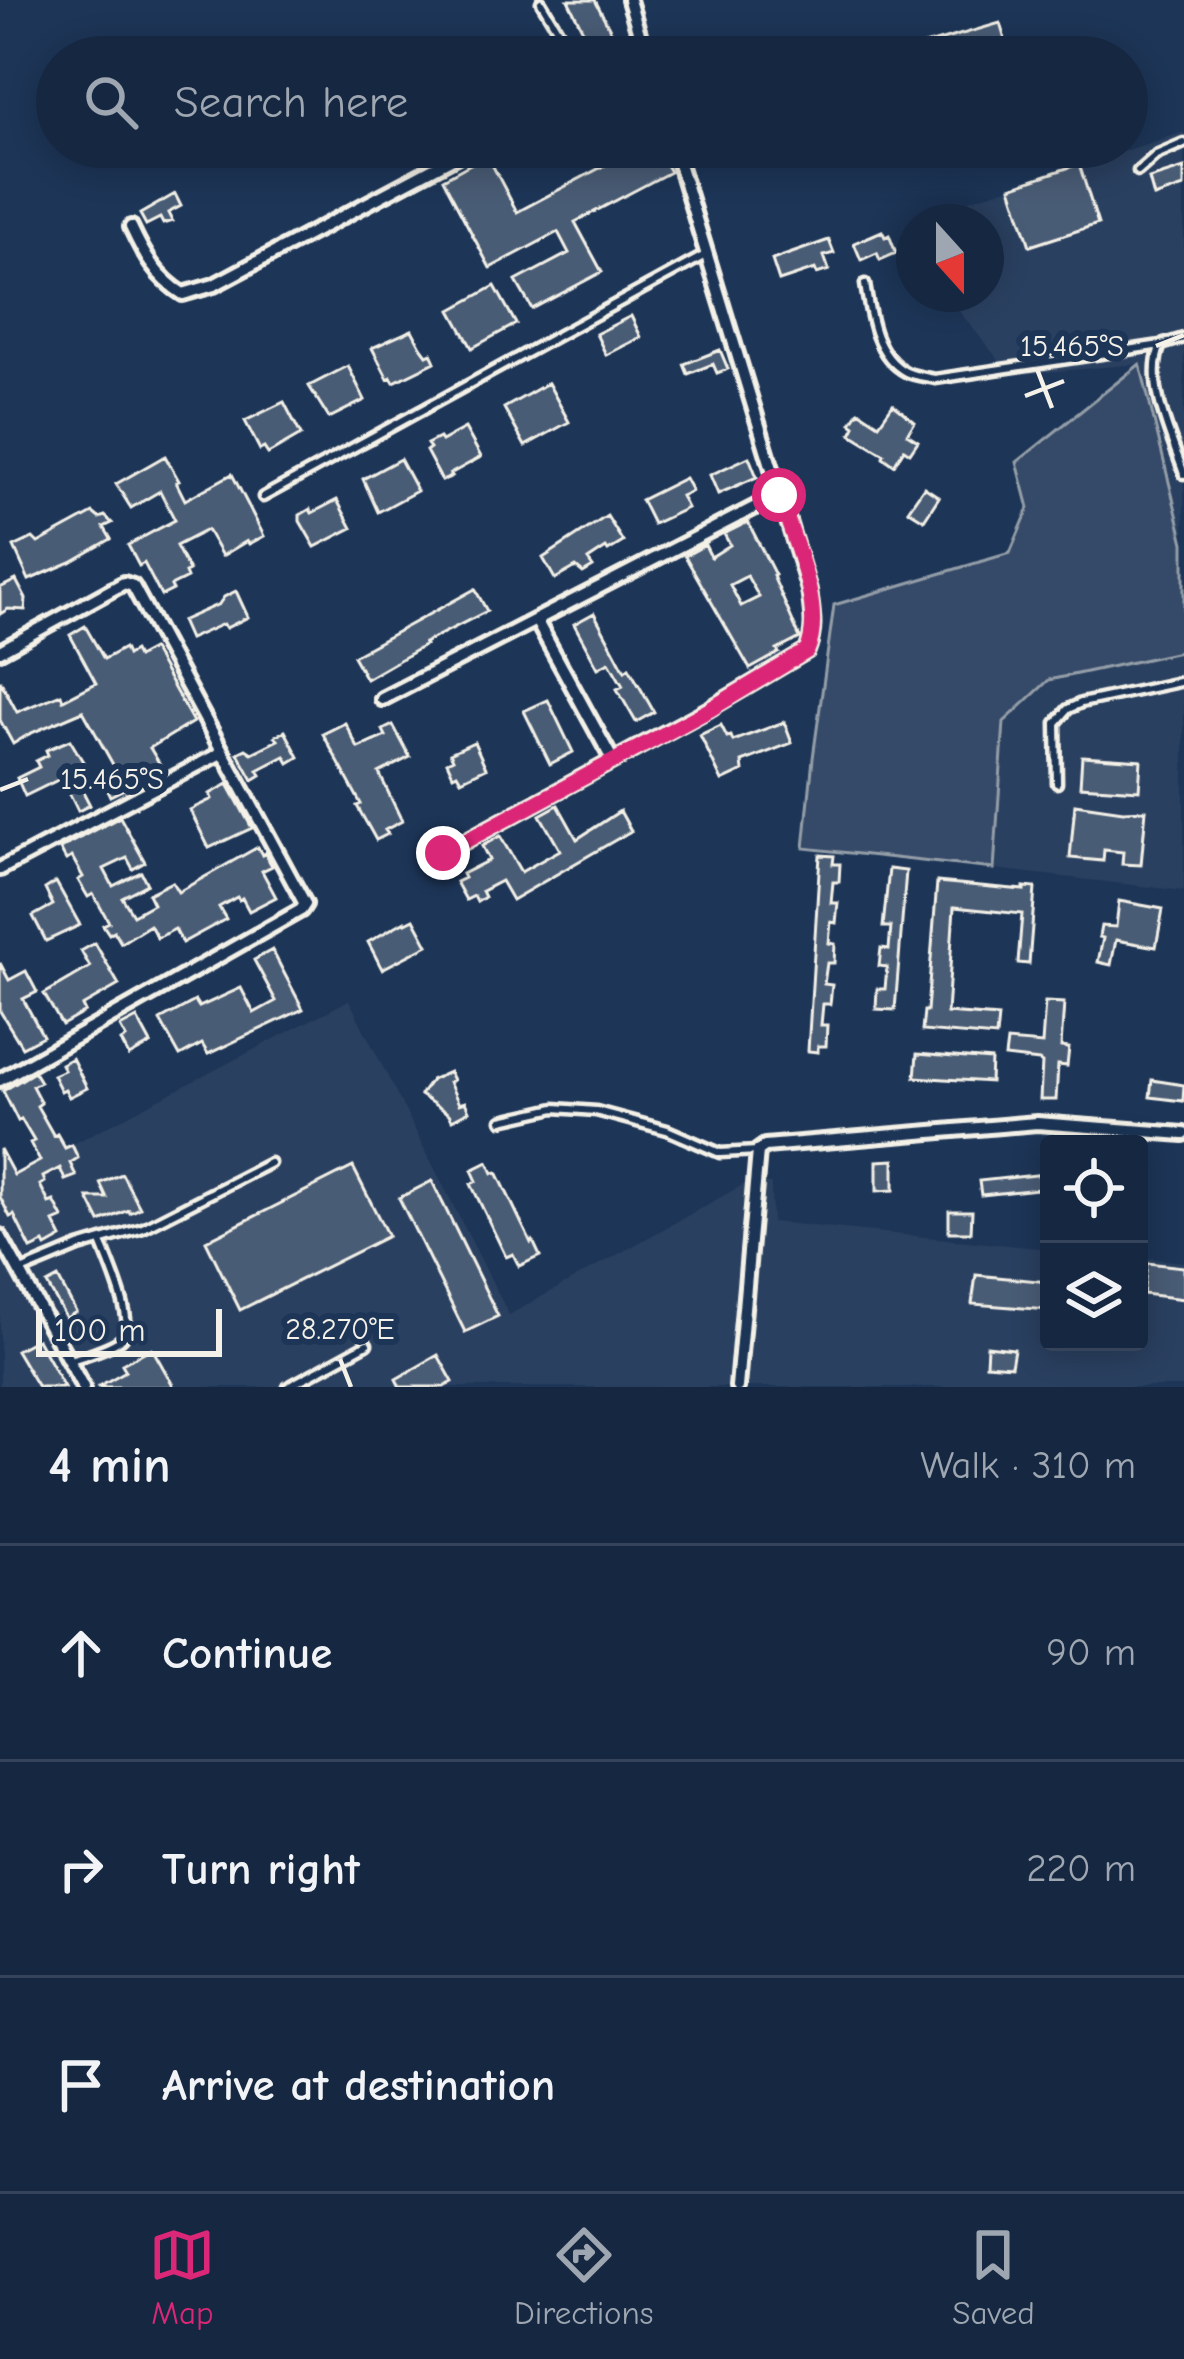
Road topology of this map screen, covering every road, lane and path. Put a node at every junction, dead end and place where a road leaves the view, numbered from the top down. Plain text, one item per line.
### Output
1 (628, 0) edge
2 (542, 2) edge
3 (562, 36) edge
4 (637, 36) edge
5 (1184, 142) edge
6 (1148, 162) edge
7 (433, 168) edge
8 (680, 168) edge
9 (1141, 168) edge
10 (1138, 171) dead end
11 (131, 227) dead end
12 (707, 254) junction
13 (865, 284) dead end
14 (1184, 338) edge
15 (1161, 345) junction
16 (1184, 474) edge
17 (779, 495) junction
18 (263, 497) dead end
19 (536, 620) junction
20 (0, 651) edge
21 (1184, 681) edge
22 (382, 699) dead end
23 (221, 753) junction
24 (613, 761) junction
25 (1057, 783) dead end
26 (443, 853) dead end
27 (0, 869) edge
28 (0, 1080) edge
29 (502, 1120) dead end
30 (1184, 1134) edge
31 (758, 1151) junction
32 (270, 1163) dead end
33 (0, 1236) edge
34 (101, 1242) junction
35 (20, 1272) junction
36 (367, 1344) dead end
37 (68, 1361) junction
38 (82, 1387) edge
39 (287, 1387) edge
40 (737, 1387) edge

1 - 4 street
2 - 3 lane
5 - 6 lane
7 - 11 street
8 - 12 street
9 - 10 lane
12 - 17 street
12 - 18 lane
13 - 15 lane
14 - 15 lane
15 - 16 lane
17 - 19 street
17 - 24 street
19 - 22 street
19 - 24 street
20 - 23 street
21 - 25 lane
23 - 27 street
23 - 28 street
24 - 26 street
29 - 31 lane
30 - 31 street
31 - 40 street
32 - 34 lane
33 - 35 street
34 - 35 lane
34 - 37 lane
35 - 37 street
36 - 39 lane
37 - 38 street

